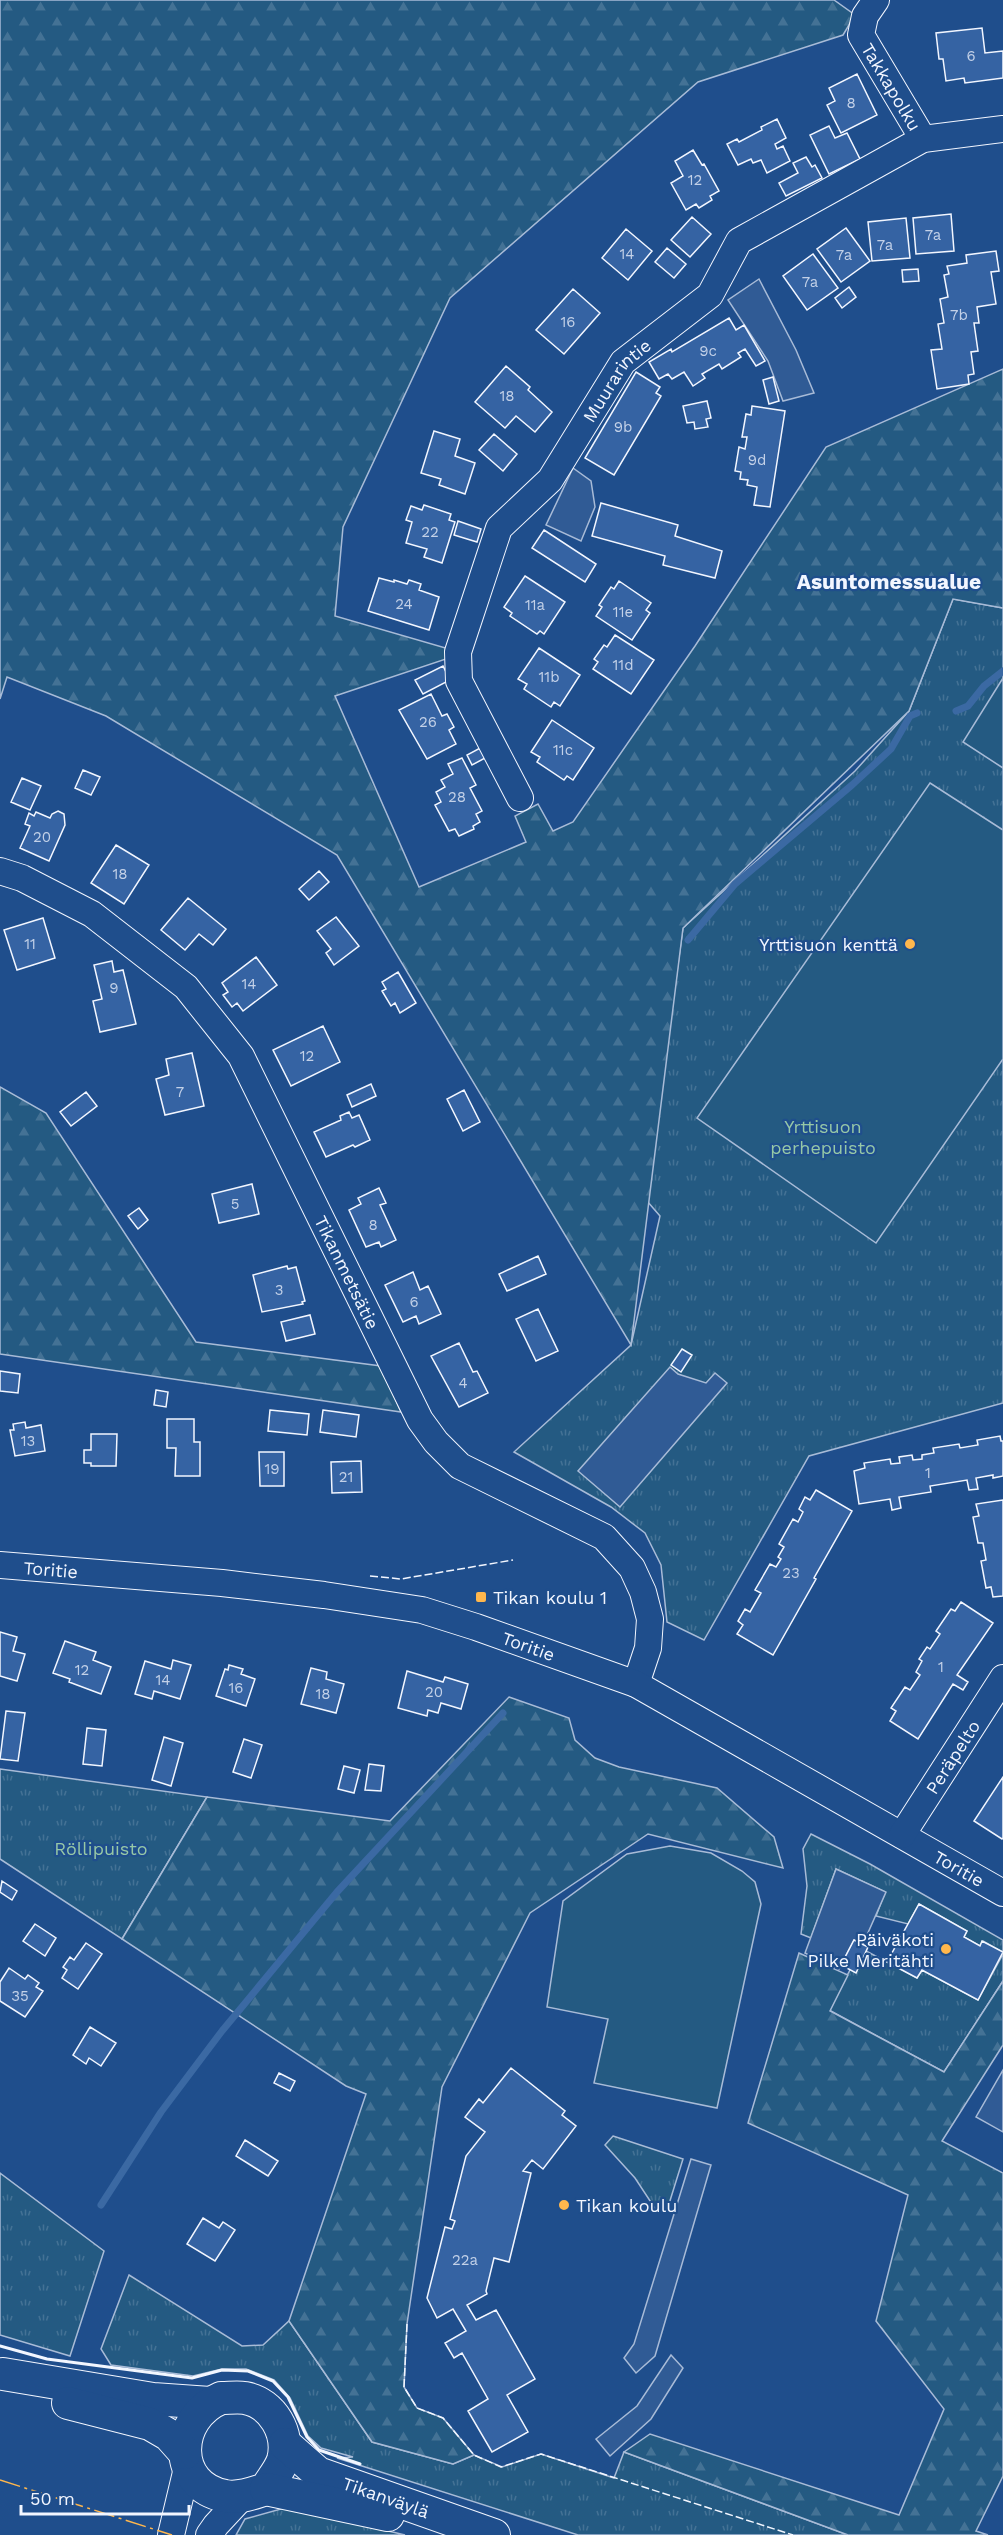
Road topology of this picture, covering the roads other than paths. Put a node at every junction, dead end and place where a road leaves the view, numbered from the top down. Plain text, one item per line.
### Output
1 (876, 0) edge
2 (1003, 129) edge
3 (923, 140) junction
4 (520, 798) dead end
5 (0, 871) edge
6 (0, 1565) edge
7 (1003, 1678) edge
8 (636, 1684) junction
9 (902, 1834) junction
10 (1003, 1893) edge
11 (2, 2374) edge
12 (210, 2403) junction
13 (285, 2444) junction
14 (186, 2458) junction
15 (254, 2493) junction
16 (171, 2535) edge
17 (209, 2535) edge
18 (486, 2535) edge
19 (494, 2535) edge

1 - 3 street, Takkapolku
2 - 3 street, Muurarintie
3 - 4 street, Muurarintie
5 - 8 street, Tikanmetsätie
6 - 8 street, Toritie
7 - 9 street, Peräpelto
8 - 9 street, Toritie
9 - 10 street, Toritie
11 - 12 main road
11 - 14 main road
12 - 13 main road
12 - 14 main road
13 - 15 main road
13 - 19 main road, Tikanväylä
14 - 15 main road
14 - 16 street
15 - 17 street
15 - 18 main road, Tikanväylä

